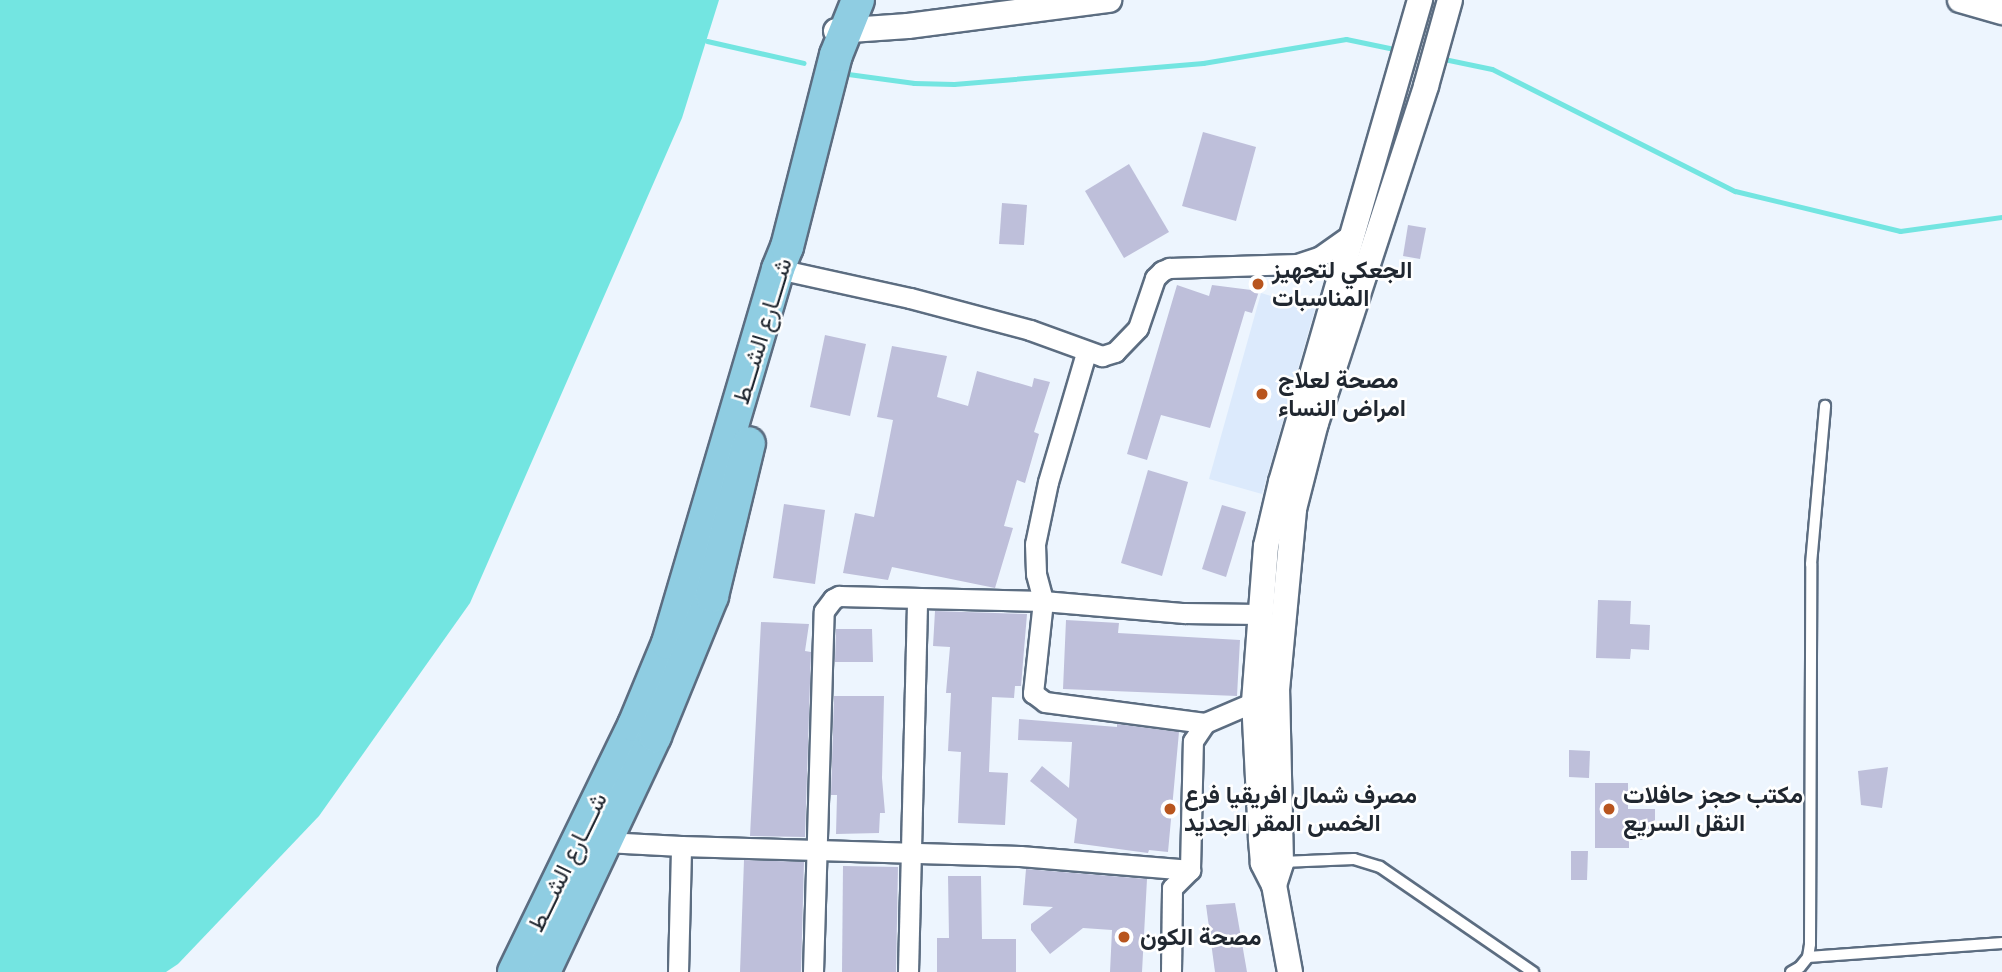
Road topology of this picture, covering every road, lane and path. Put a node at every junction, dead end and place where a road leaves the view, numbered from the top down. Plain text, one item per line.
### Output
1 (858, 0) edge
2 (1109, 0) edge
3 (1420, 0) edge
4 (1450, 0) edge
5 (1960, 0) edge
6 (2002, 12) edge
7 (840, 29) edge
8 (1353, 233) junction
9 (784, 263) junction
10 (1086, 353) junction
11 (1825, 406) dead end
12 (917, 600) junction
13 (1043, 601) junction
14 (1259, 614) junction
15 (1254, 702) junction
16 (1205, 723) junction
17 (645, 730) junction
18 (605, 842) junction
19 (681, 846) junction
20 (818, 850) junction
21 (911, 851) junction
22 (1190, 870) junction
23 (1272, 870) junction
24 (2002, 943) edge
25 (1808, 957) junction
26 (514, 972) edge
27 (544, 972) edge
28 (678, 972) edge
29 (813, 972) edge
30 (908, 972) edge
31 (1171, 972) edge
32 (1290, 972) edge
33 (1533, 972) edge
34 (1791, 972) edge

1 - 7 main road
2 - 7 street
3 - 8 street
4 - 23 street
5 - 6 street
7 - 9 main road, شــــارع الشـــط
8 - 10 street
8 - 14 street
9 - 10 street
9 - 17 main road, شــــارع الشـــط
10 - 13 street
11 - 25 lane
12 - 13 street
12 - 20 street
12 - 21 street
13 - 14 street
13 - 16 street
14 - 15 street
15 - 16 street
15 - 23 street
16 - 22 street
17 - 18 main road, شــــارع الشـــط
17 - 26 main road, شــــارع الشـــط
18 - 19 street
18 - 27 main road, شــــارع الشـــط
19 - 20 street
19 - 28 street
20 - 21 street
20 - 29 street
21 - 22 street
21 - 30 street
22 - 31 street
23 - 32 street
23 - 33 lane
24 - 25 lane
25 - 34 lane

